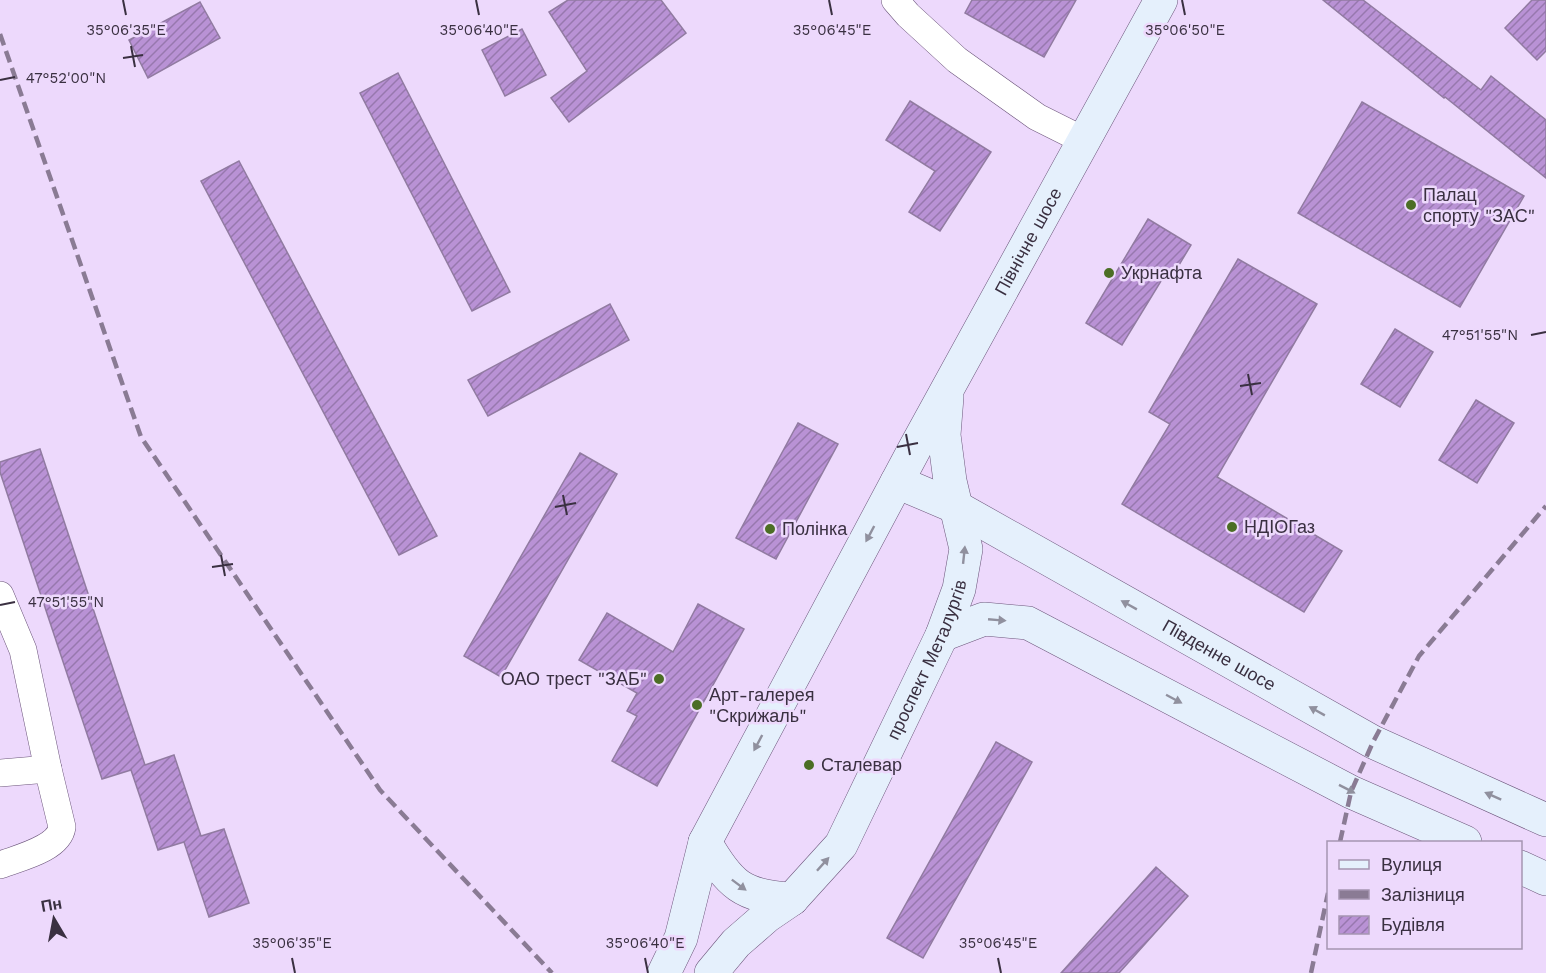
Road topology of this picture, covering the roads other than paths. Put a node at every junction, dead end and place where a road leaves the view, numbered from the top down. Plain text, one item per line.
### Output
1 (895, 0) edge
2 (1161, 0) edge
3 (1083, 140) junction
4 (948, 389) junction
5 (897, 482) junction
6 (956, 507) junction
7 (0, 595) edge
8 (942, 635) junction
9 (48, 769) junction
10 (0, 773) edge
11 (1546, 820) edge
12 (1461, 841) edge
13 (705, 842) junction
14 (0, 865) edge
15 (1522, 867) edge
16 (1546, 879) edge
17 (792, 899) junction
18 (716, 967) edge
19 (664, 973) edge

1 - 3 street
2 - 3 main road, Північне шосе
3 - 4 main road, Північне шосе
4 - 5 main road, Північне шосе
4 - 6 main road, проспект Металургів
5 - 6 main road, Південне шосе
5 -> 13 main road
8 -> 6 main road, проспект Металургів
11 -> 6 main road, Південне шосе
7 - 9 street
8 -> 12 main road
17 -> 8 main road, проспект Металургів
9 - 10 street
9 - 14 street
13 -> 17 main road
13 - 19 main road
15 - 16 main road
17 - 18 main road, проспект Металургів

